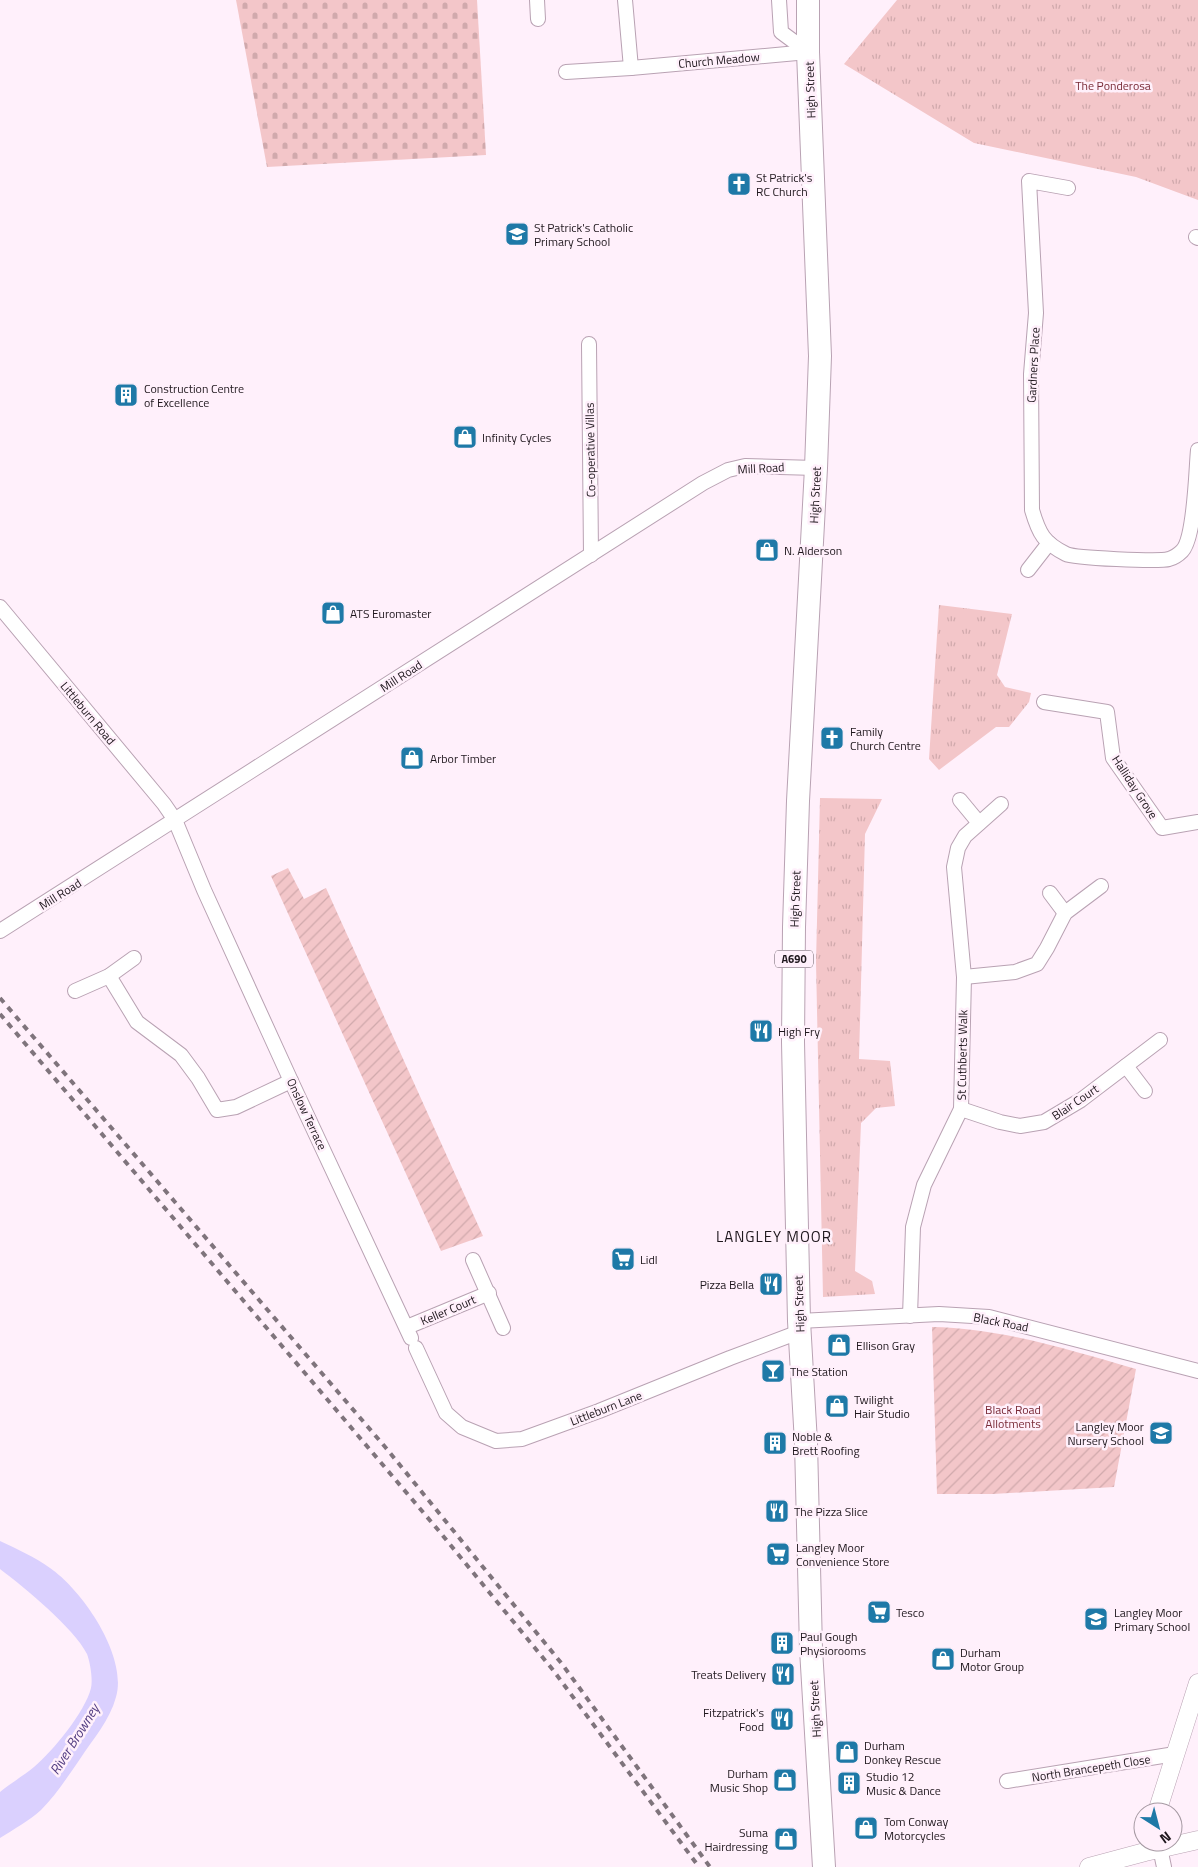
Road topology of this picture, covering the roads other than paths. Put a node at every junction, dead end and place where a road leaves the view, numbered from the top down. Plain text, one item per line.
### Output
1 (537, 0) edge
2 (625, 0) edge
3 (779, 0) edge
4 (808, 0) edge
5 (538, 19) dead end
6 (808, 52) junction
7 (630, 68) junction
8 (566, 72) dead end
9 (1068, 188) dead end
10 (589, 344) dead end
11 (1198, 450) edge
12 (816, 468) junction
13 (1049, 543) junction
14 (591, 555) junction
15 (1028, 570) dead end
16 (0, 607) edge
17 (1044, 702) dead end
18 (960, 800) dead end
19 (1001, 804) dead end
20 (175, 820) junction
21 (1198, 822) edge
22 (980, 823) junction
23 (1101, 886) dead end
24 (1050, 893) dead end
25 (1065, 913) junction
26 (0, 931) edge
27 (134, 958) dead end
28 (109, 976) junction
29 (964, 977) junction
30 (75, 991) dead end
31 (1160, 1040) dead end
32 (1126, 1066) junction
33 (291, 1081) junction
34 (1145, 1091) dead end
35 (961, 1109) junction
36 (473, 1260) dead end
37 (489, 1293) junction
38 (910, 1316) junction
39 (799, 1326) junction
40 (503, 1328) dead end
41 (411, 1338) junction
42 (1198, 1371) edge
43 (431, 1383) joint
44 (1198, 1683) edge
45 (1175, 1754) junction
46 (1007, 1782) dead end
47 (1160, 1802) edge
48 (1198, 1840) edge
49 (1183, 1842) edge
50 (1136, 1852) edge
51 (1154, 1852) edge
52 (824, 1867) edge
53 (1089, 1867) edge
54 (1164, 1867) edge

1 - 5 street
2 - 7 street
3 - 6 street
4 - 6 main road, A690
6 - 7 street, Church Meadow
6 - 12 main road, High Street / A690
7 - 8 street, Church Meadow
9 - 13 street, Gardners Place
10 - 14 street, Co-operative Villas
11 - 13 street, Gardners Place
12 - 14 street, Mill Road
12 - 39 main road, High Street / A690
13 - 15 street
14 - 20 street, Mill Road
16 - 20 street, Littleburn Road
17 - 21 street, Halliday Grove
18 - 22 street
19 - 22 street, St Cuthberts Walk
20 - 26 street, Mill Road
20 - 33 street, Onslow Terrace
22 - 29 street, St Cuthberts Walk
23 - 25 street
24 - 25 street
25 - 29 street
27 - 28 street
28 - 30 street
28 - 33 street
29 - 35 street, St Cuthberts Walk
31 - 32 street, Blair Court
32 - 34 street
32 - 35 street, Blair Court
33 - 41 street, Onslow Terrace
35 - 38 street, St Cuthberts Walk
36 - 37 street, Keller Court
37 - 40 street, Keller Court
37 - 41 street, Keller Court
38 - 39 street, Black Road
38 - 42 street, Black Road
39 - 43 street, Littleburn Lane
39 - 52 main road, High Street / A690
41 - 43 street, Onslow Terrace
44 - 45 street
45 - 46 street, North Brancepeth Close
45 - 47 street
48 - 49 street
50 - 53 street
51 - 54 street

